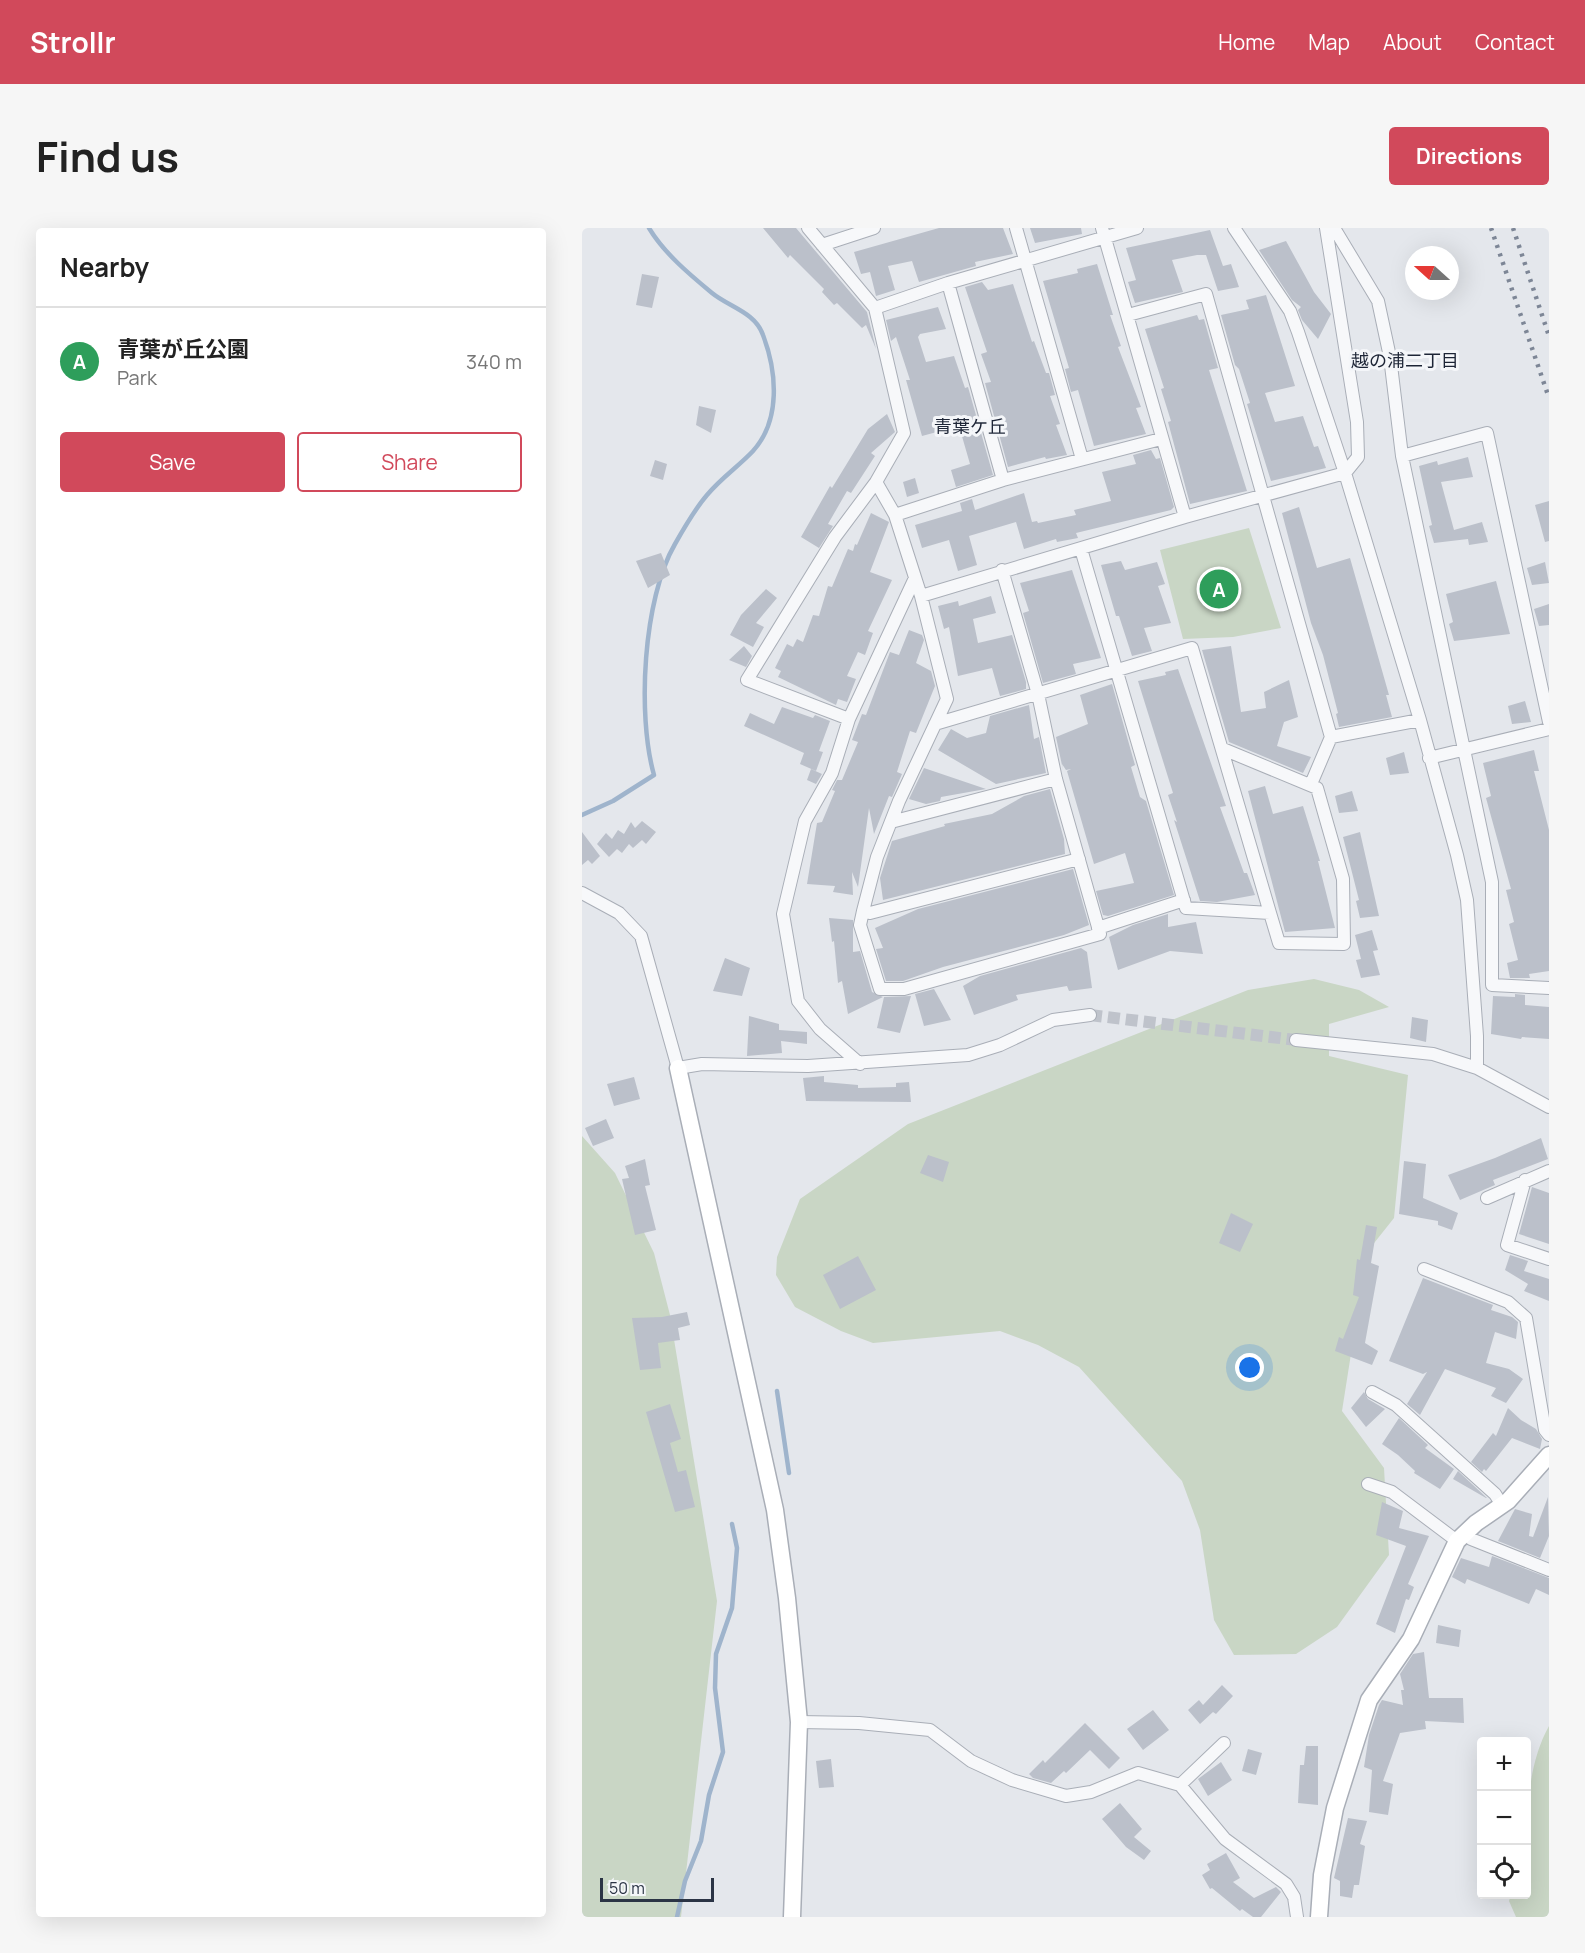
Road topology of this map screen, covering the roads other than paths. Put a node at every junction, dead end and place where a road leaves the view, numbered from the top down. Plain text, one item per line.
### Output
1 (808, 228) edge
2 (874, 228) edge
3 (1016, 228) edge
4 (1137, 228) edge
5 (1234, 228) edge
6 (1326, 228) edge
7 (1334, 228) edge
8 (1103, 233) edge
9 (822, 245) junction
10 (1025, 262) junction
11 (948, 283) junction
12 (875, 308) junction
13 (1128, 315) junction
14 (1161, 439) junction
15 (1402, 456) junction
16 (1082, 459) junction
17 (1345, 473) junction
18 (1003, 480) junction
19 (876, 482) junction
20 (1263, 495) junction
21 (895, 515) junction
22 (1185, 517) junction
23 (1081, 549) junction
24 (1002, 570) junction
25 (915, 578) junction
26 (921, 596) junction
27 (1117, 668) junction
28 (1038, 694) junction
29 (849, 719) junction
30 (1420, 720) junction
31 (1549, 722) edge
32 (935, 724) junction
33 (1549, 729) edge
34 (1331, 737) junction
35 (1223, 749) junction
36 (1465, 750) junction
37 (1429, 758) junction
38 (1056, 779) junction
39 (1311, 784) junction
40 (891, 822) junction
41 (1079, 859) junction
42 (582, 893) edge
43 (1184, 900) junction
44 (863, 911) junction
45 (1270, 912) junction
46 (1098, 928) junction
47 (1549, 988) edge
48 (1090, 1015) tunnel mouth
49 (1296, 1040) tunnel mouth
50 (860, 1064) junction
51 (678, 1068) junction
52 (1477, 1068) junction
53 (1549, 1107) edge
54 (1549, 1171) edge
55 (1525, 1180) junction
56 (1487, 1198) dead end
57 (1549, 1259) edge
58 (1424, 1269) dead end
59 (1372, 1392) dead end
60 (1549, 1435) edge
61 (1546, 1466) edge
62 (1368, 1484) dead end
63 (1502, 1504) junction
64 (1461, 1537) junction
65 (1549, 1570) edge
66 (799, 1722) junction
67 (1224, 1743) dead end
68 (1180, 1785) junction
69 (792, 1917) edge
70 (1298, 1917) edge
71 (1319, 1917) edge

1 - 9 street
2 - 9 street
3 - 10 street
4 - 8 street
5 - 17 street
6 - 17 street
7 - 15 street
8 - 10 street
8 - 13 street
9 - 12 street
10 - 11 street
10 - 16 street
11 - 12 street
11 - 18 street
12 - 19 street
13 - 14 street
13 - 20 street
14 - 16 street
14 - 22 street
15 - 31 street
15 - 36 street
16 - 18 street
17 - 20 street
17 - 30 street
18 - 21 street
19 - 21 street
19 - 29 street
20 - 22 street
20 - 34 street
21 - 25 street
22 - 23 street
23 - 24 street
23 - 27 street
24 - 26 street
24 - 28 street
25 - 26 street
25 - 29 street
26 - 32 street
27 - 28 street
27 - 35 street
27 - 43 street
28 - 32 street
28 - 38 street
29 - 50 street
30 - 34 street
30 - 37 street
32 - 40 street
33 - 36 street
34 - 39 street
35 - 39 street
35 - 45 street
36 - 37 street
36 - 47 street
37 - 52 street
38 - 40 street
38 - 41 street
39 - 45 street
40 - 44 street
41 - 44 street
41 - 46 street
42 - 51 street
43 - 45 street
43 - 46 street
44 - 46 street
48 - 50 street
49 - 52 street
50 - 51 street
51 - 66 street
52 - 53 street
54 - 55 street
55 - 56 street
55 - 57 street
58 - 60 street
59 - 63 street
61 - 63 street
62 - 64 street
63 - 64 street
64 - 65 street
64 - 71 street
66 - 68 street
66 - 69 street
67 - 68 street
68 - 70 street

